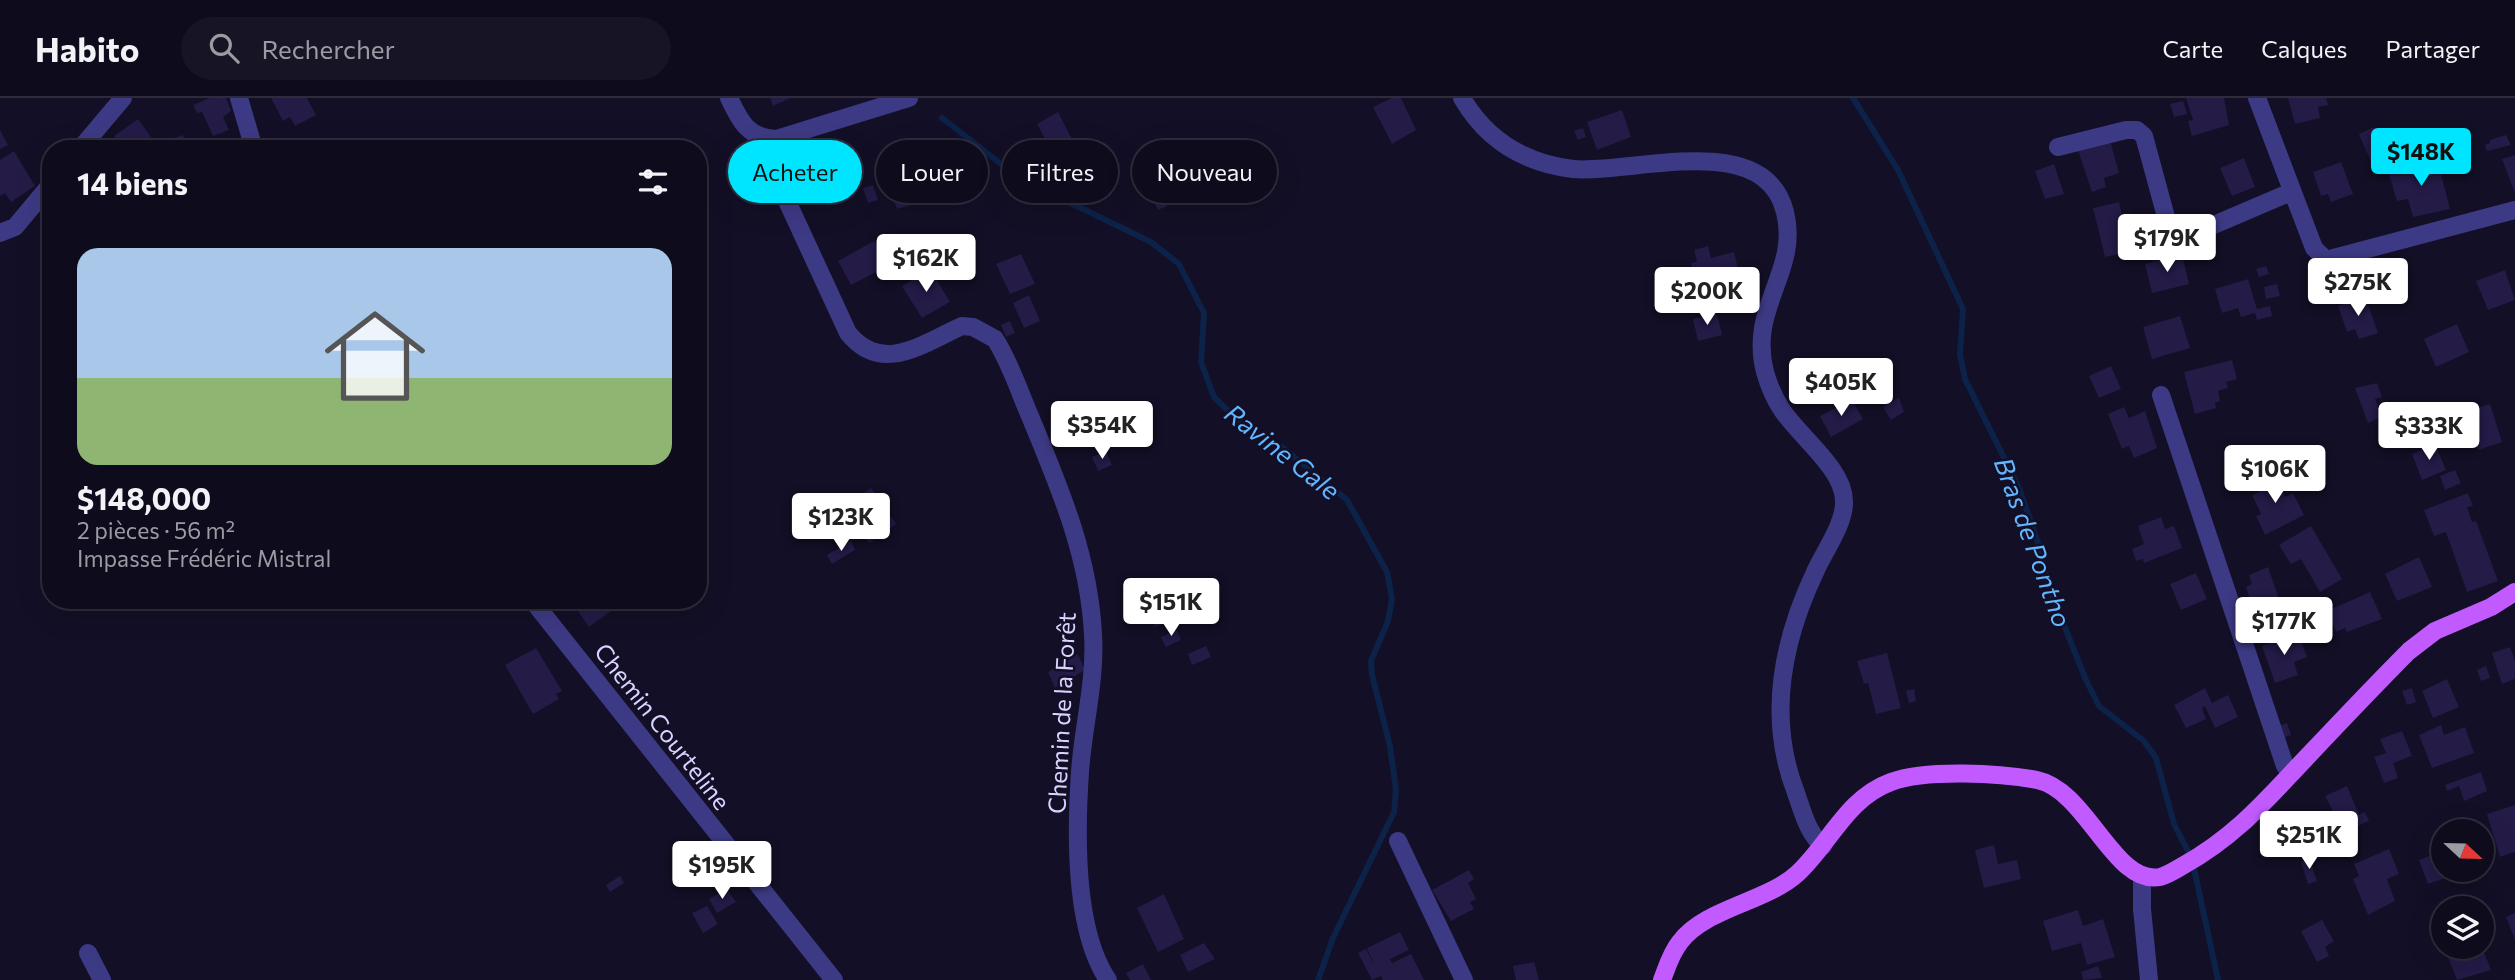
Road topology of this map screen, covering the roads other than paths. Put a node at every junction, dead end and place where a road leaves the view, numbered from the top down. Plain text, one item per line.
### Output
1 (122, 98) edge
2 (239, 98) edge
3 (730, 98) edge
4 (909, 98) edge
5 (1462, 98) edge
6 (2258, 98) edge
7 (757, 136) junction
8 (87, 140) edge
9 (251, 140) edge
10 (2058, 147) dead end
11 (2291, 192) junction
12 (42, 195) edge
13 (2515, 210) edge
14 (0, 233) edge
15 (2161, 395) dead end
16 (2515, 592) edge
17 (539, 609) edge
18 (2292, 772) junction
19 (1398, 841) dead end
20 (1823, 846) junction
21 (2142, 877) junction
22 (88, 953) dead end
23 (102, 980) edge
24 (834, 980) edge
25 (1108, 980) edge
26 (1464, 980) edge
27 (1662, 980) edge
28 (2149, 980) edge

1 - 8 street
2 - 9 street
3 - 7 street
4 - 7 street
5 - 20 street
6 - 11 street
7 - 25 street, Chemin de la Forêt
10 - 11 street
11 - 13 street
12 - 14 street
15 - 18 street
16 - 18 main road
17 - 24 street, Chemin Courteline
18 - 21 main road
19 - 26 street
20 - 21 main road
20 - 27 main road
21 - 28 street
22 - 23 street

